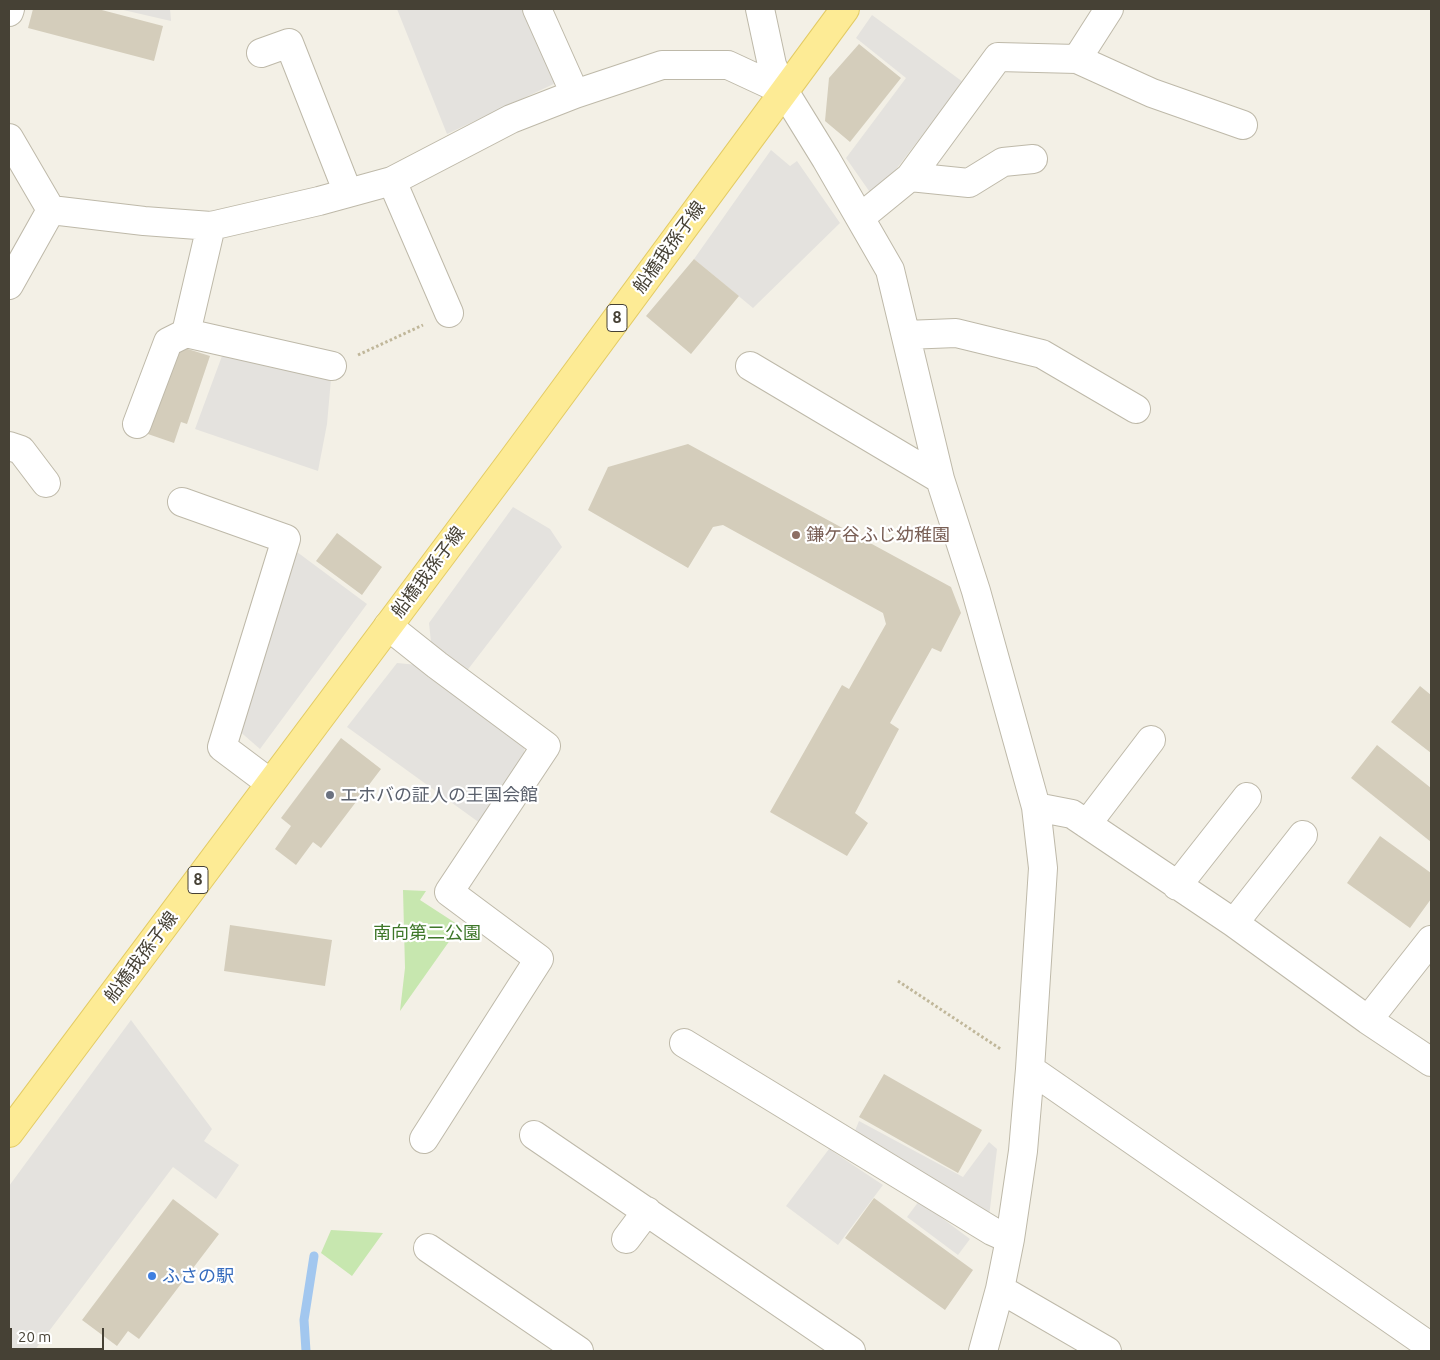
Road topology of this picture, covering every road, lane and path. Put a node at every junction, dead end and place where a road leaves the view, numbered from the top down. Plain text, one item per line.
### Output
1 (10, 9) edge
2 (537, 9) edge
3 (760, 9) edge
4 (844, 9) edge
5 (1109, 9) edge
6 (9, 12) edge
7 (261, 53) dead end
8 (1077, 59) junction
9 (784, 91) junction
10 (575, 94) junction
11 (1243, 126) dead end
12 (9, 138) edge
13 (1033, 159) dead end
14 (910, 177) junction
15 (392, 181) junction
16 (348, 193) junction
17 (51, 210) junction
18 (860, 217) junction
19 (212, 226) junction
20 (9, 285) edge
21 (449, 313) joint
22 (186, 333) junction
23 (906, 335) junction
24 (332, 366) joint
25 (750, 366) dead end
26 (1136, 409) dead end
27 (137, 424) dead end
28 (9, 446) edge
29 (940, 479) junction
30 (46, 484) dead end
31 (182, 502) dead end
32 (388, 626) junction
33 (1151, 740) dead end
34 (270, 783) junction
35 (1247, 797) dead end
36 (1036, 807) junction
37 (1087, 824) junction
38 (1303, 835) dead end
39 (1177, 886) junction
40 (1234, 923) junction
41 (1428, 951) edge
42 (898, 981) dead end
43 (1368, 1020) junction
44 (684, 1043) dead end
45 (1431, 1062) edge
46 (1030, 1069) junction
47 (9, 1134) edge
48 (534, 1135) dead end
49 (424, 1139) dead end
50 (647, 1212) junction
51 (626, 1239) dead end
52 (1010, 1239) junction
53 (428, 1248) dead end
54 (1000, 1289) junction
55 (1431, 1348) edge
56 (579, 1351) edge
57 (851, 1351) edge
58 (983, 1351) edge
59 (1107, 1351) edge

1 - 6 street
2 - 10 street
3 - 9 street
4 - 9 main road, 船橋我孫子線 / 8
5 - 8 street
7 - 16 street
8 - 11 street
8 - 14 street
9 - 10 street
9 - 18 street
9 - 32 main road, 船橋我孫子線 / 8
10 - 15 street
12 - 17 street
13 - 14 street
14 - 18 street
15 - 16 street
15 - 21 street
16 - 19 street
17 - 19 street
17 - 20 street
18 - 23 street
19 - 22 street
21 - 24 path
22 - 24 street
22 - 27 street
23 - 26 street
23 - 29 street
25 - 29 street
28 - 30 street
29 - 36 street
31 - 34 street
32 - 34 main road, 船橋我孫子線 / 8
32 - 49 street
33 - 37 street
34 - 47 main road, 船橋我孫子線 / 8
35 - 39 street
36 - 37 street
36 - 46 street
37 - 39 street
38 - 40 street
39 - 40 street
40 - 43 street
41 - 43 street
42 - 46 path
43 - 45 street
44 - 52 street
46 - 52 street
46 - 55 street
48 - 50 street
50 - 51 street
50 - 57 street
52 - 54 street
53 - 56 street
54 - 58 street
54 - 59 street

